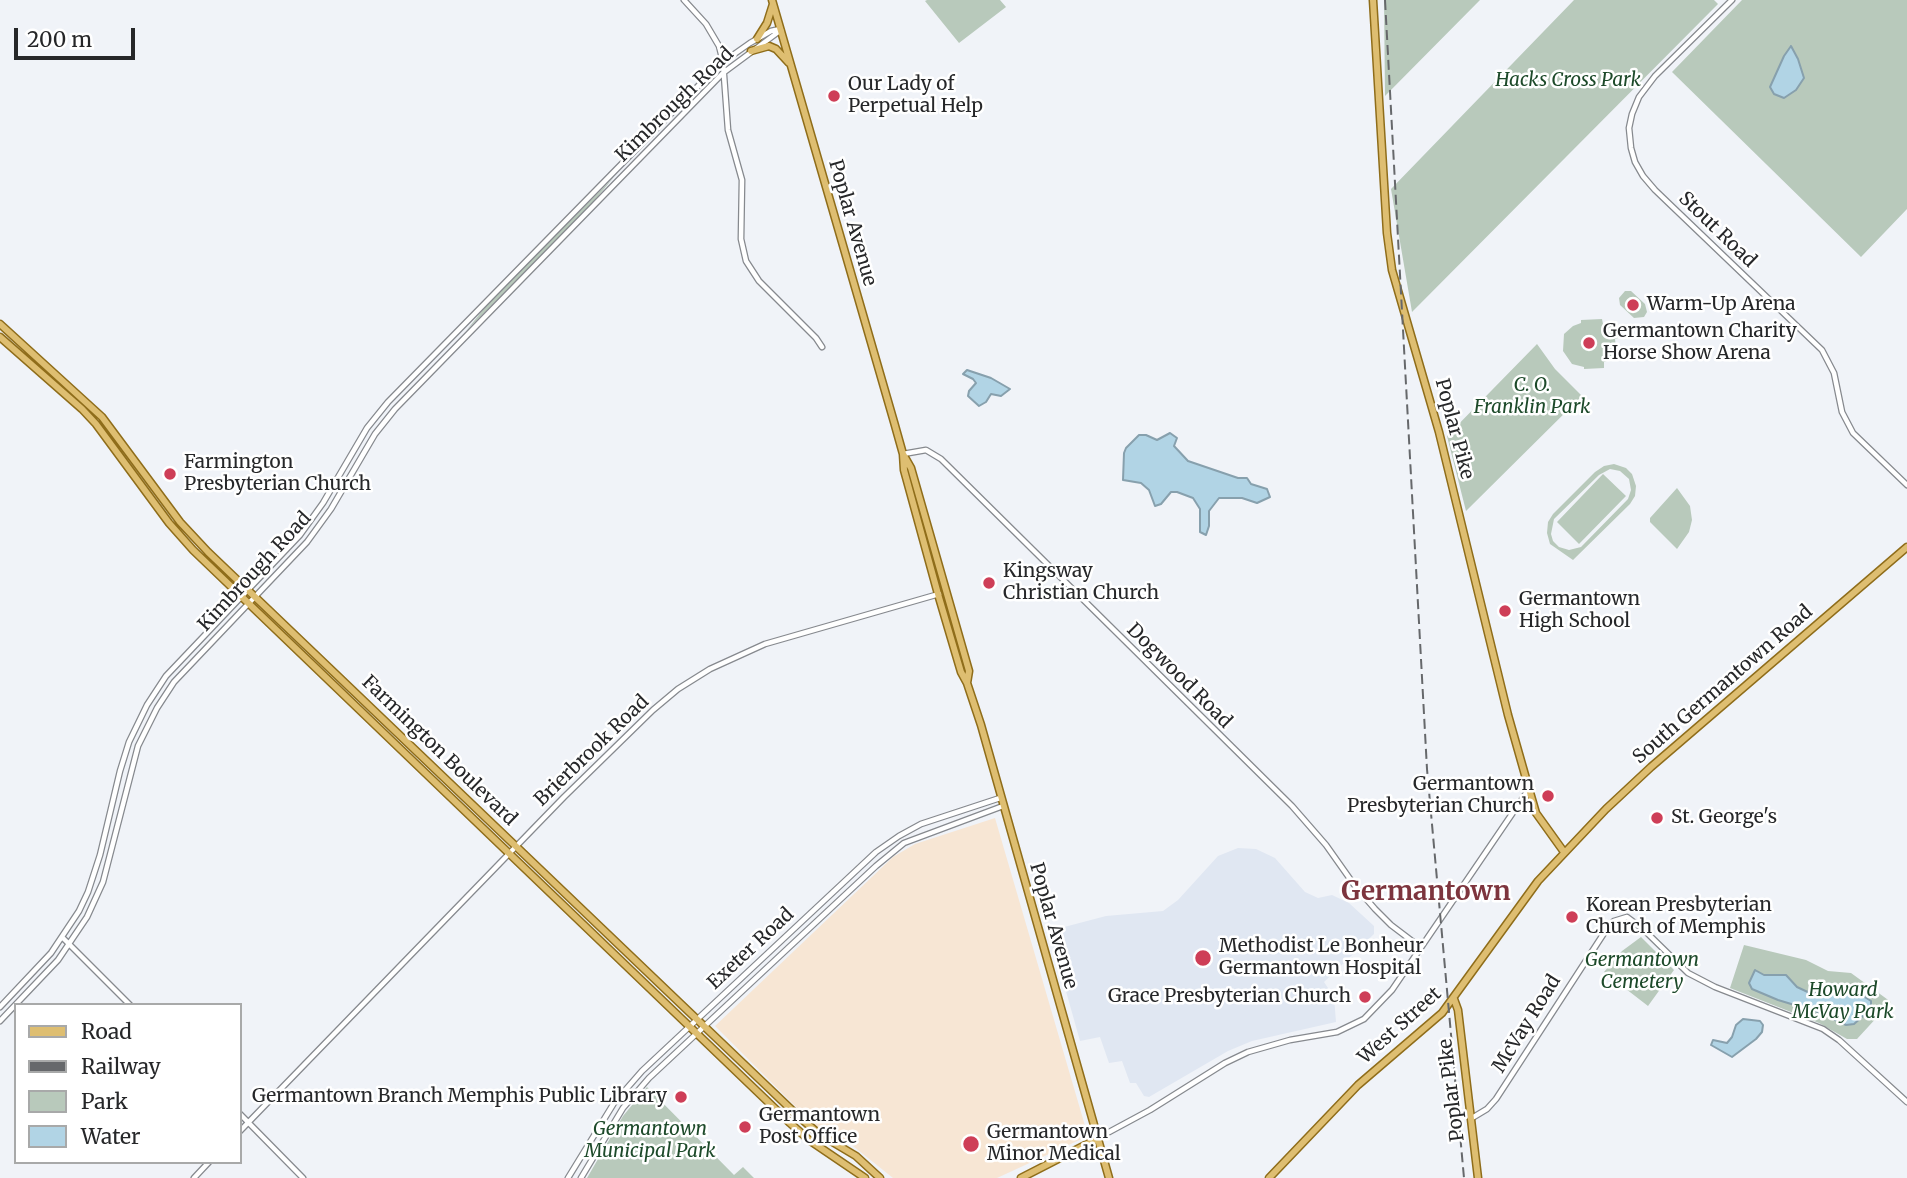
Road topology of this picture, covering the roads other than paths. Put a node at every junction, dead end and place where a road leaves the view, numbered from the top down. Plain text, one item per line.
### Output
1 (684, 0) edge
2 (1373, 0) edge
3 (1732, 0) edge
4 (773, 1) edge
5 (781, 29) junction
6 (757, 39) junction
7 (751, 51) junction
8 (723, 62) junction
9 (790, 64) junction
10 (723, 73) junction
11 (0, 326) edge
12 (0, 337) edge
13 (822, 347) dead end
14 (903, 454) junction
15 (1907, 485) edge
16 (169, 514) junction
17 (1907, 547) edge
18 (248, 590) junction
19 (946, 592) junction
20 (938, 594) junction
21 (241, 596) junction
22 (255, 596) junction
23 (248, 603) junction
24 (967, 683) junction
25 (421, 756) junction
26 (415, 763) junction
27 (1529, 789) junction
28 (1000, 798) junction
29 (1003, 806) junction
30 (1514, 811) junction
31 (1536, 813) junction
32 (516, 846) junction
33 (1564, 852) junction
34 (510, 853) junction
35 (63, 937) junction
36 (71, 945) junction
37 (1420, 947) junction
38 (1454, 999) junction
39 (17, 1003) edge
40 (128, 1003) edge
41 (14, 1006) edge
42 (0, 1007) edge
43 (697, 1019) junction
44 (0, 1021) edge
45 (705, 1026) junction
46 (690, 1027) junction
47 (697, 1034) junction
48 (762, 1082) junction
49 (755, 1089) junction
50 (773, 1092) junction
51 (1907, 1102) edge
52 (242, 1116) edge
53 (1472, 1118) junction
54 (785, 1119) junction
55 (248, 1123) junction
56 (242, 1129) edge
57 (804, 1129) junction
58 (1097, 1139) junction
59 (207, 1164) edge
60 (194, 1178) edge
61 (303, 1178) edge
62 (568, 1178) edge
63 (581, 1178) edge
64 (864, 1178) edge
65 (880, 1178) edge
66 (1021, 1178) edge
67 (1109, 1178) edge
68 (1269, 1178) edge
69 (1478, 1178) edge

1 - 8 street
2 - 27 main road, Poplar Pike
3 - 15 street, Stout Road
4 - 5 main road, Poplar Avenue
4 - 6 main road
5 - 6 street, Kimbrough Road
5 - 7 street, Kimbrough Road
5 - 9 main road, Poplar Avenue
6 - 8 street, Kimbrough Road
7 - 9 main road
7 - 10 street, Kimbrough Road
8 - 10 street
8 - 18 street, Kimbrough Road
9 - 14 main road, Poplar Avenue
10 - 13 street
10 - 22 street, Kimbrough Road
11 - 16 main road, Farmington Boulevard
12 - 16 main road, Farmington Boulevard
14 - 19 main road, Poplar Avenue
14 - 20 main road, Poplar Avenue
14 - 37 street, Dogwood Road
16 - 18 main road, Farmington Boulevard
16 - 21 main road, Farmington Boulevard
17 - 33 main road, South Germantown Road
18 - 21 street, Kimbrough Road
18 - 22 main road, Farmington Boulevard
19 - 20 street, Brierbrook Road
19 - 24 main road, Poplar Avenue
20 - 24 main road, Poplar Avenue
20 - 32 street, Brierbrook Road
21 - 23 main road, Farmington Boulevard
21 - 35 street, Kimbrough Road
22 - 23 street, Kimbrough Road
22 - 25 main road, Farmington Boulevard
23 - 26 main road, Farmington Boulevard
23 - 36 street, Kimbrough Road
24 - 28 main road, Poplar Avenue
25 - 26 street
25 - 32 main road, Farmington Boulevard
26 - 34 main road, Farmington Boulevard
27 - 30 street
27 - 31 main road, Poplar Pike
28 - 29 main road, Poplar Avenue
28 - 43 street, Exeter Road
29 - 45 street, Exeter Road
29 - 58 main road, Poplar Avenue
30 - 31 street
30 - 37 street
31 - 33 main road, Poplar Pike
32 - 34 street, Brierbrook Road
32 - 43 main road, Farmington Boulevard
33 - 38 main road, West Street
34 - 46 main road, Farmington Boulevard
34 - 55 street, Brierbrook Road
35 - 36 street
35 - 42 street, Kimbrough Road
36 - 39 street, Kimbrough Road
36 - 40 street
37 - 58 street
38 - 53 main road, Poplar Pike
38 - 68 main road, West Street
41 - 44 street, Kimbrough Road
43 - 45 main road, Farmington Boulevard
43 - 46 street, Exeter Road
45 - 47 street, Exeter Road
45 - 48 main road, Farmington Boulevard
46 - 47 main road, Farmington Boulevard
46 - 62 street, Exeter Road
47 - 49 main road, Farmington Boulevard
47 - 63 street, Exeter Road
48 - 49 main road
48 - 50 main road, Farmington Boulevard
49 - 54 main road, Farmington Boulevard
50 - 54 main road
50 - 57 main road, Farmington Boulevard
51 - 53 street, McVay Road
52 - 55 street
53 - 69 main road, Poplar Pike
54 - 57 main road, Farmington Boulevard
55 - 56 street, Brierbrook Road
55 - 61 street
57 - 64 main road, Farmington Boulevard
57 - 65 main road, Farmington Boulevard
58 - 66 main road
58 - 67 main road, Poplar Avenue
59 - 60 street

